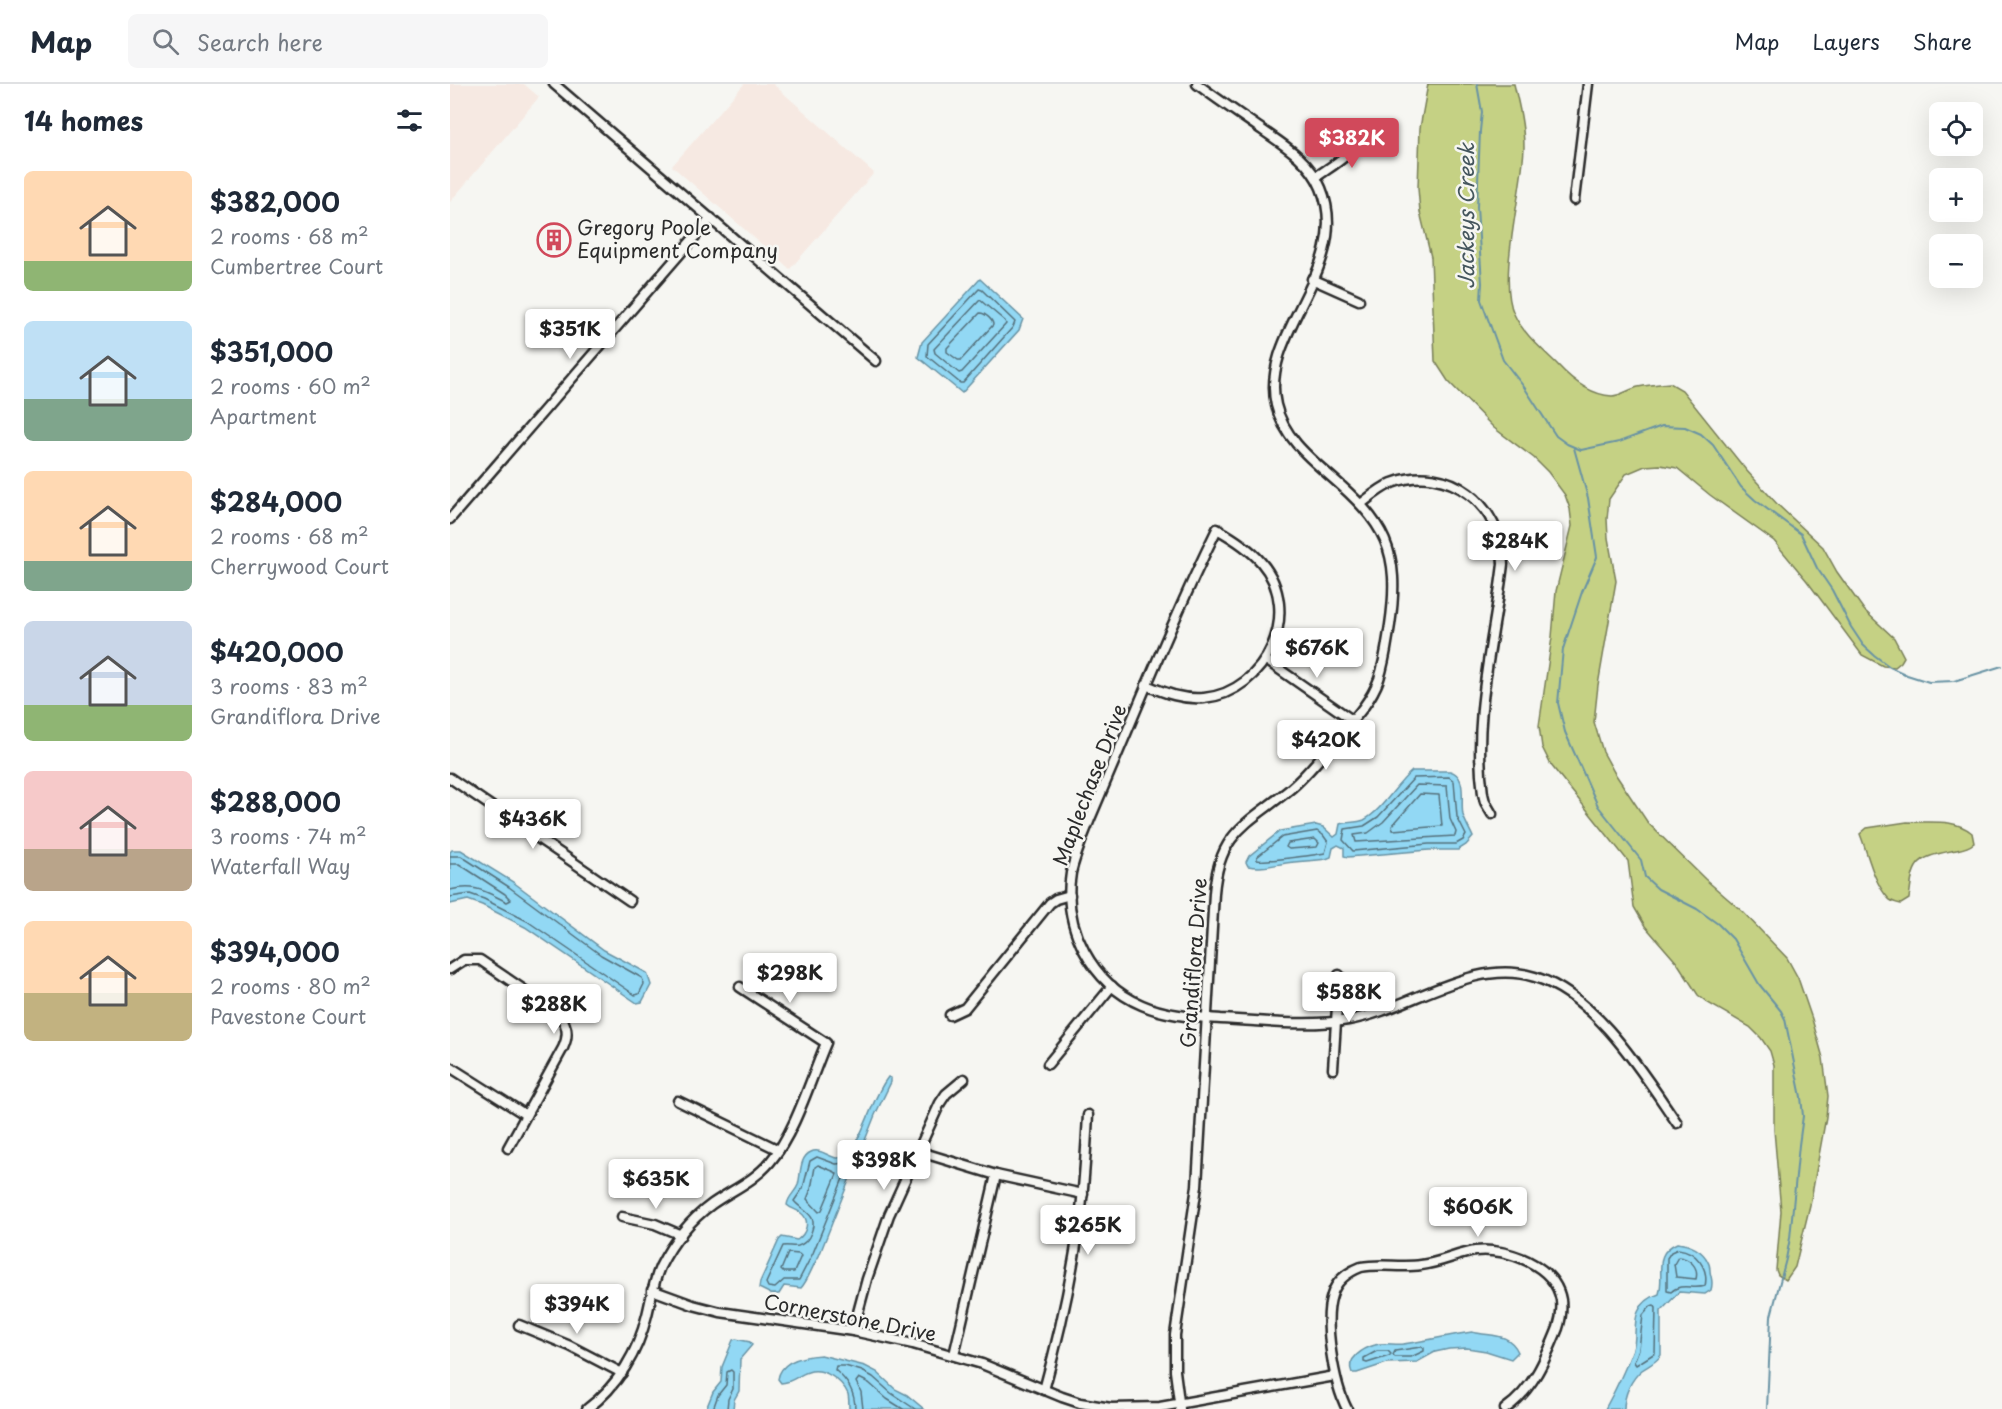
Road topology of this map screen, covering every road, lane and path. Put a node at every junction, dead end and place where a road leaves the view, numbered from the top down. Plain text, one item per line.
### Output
1 (554, 84) edge
2 (1197, 84) edge
3 (1588, 84) edge
4 (1362, 135) dead end
5 (1316, 177) junction
6 (1574, 200) dead end
7 (711, 219) junction
8 (1312, 279) junction
9 (1359, 300) dead end
10 (876, 361) dead end
11 (1361, 504) junction
12 (450, 519) edge
13 (1266, 660) junction
14 (1146, 685) junction
15 (1352, 720) junction
16 (450, 778) edge
17 (1492, 814) dead end
18 (1070, 895) junction
19 (630, 901) dead end
20 (450, 969) edge
21 (1339, 975) dead end
22 (1112, 986) junction
23 (740, 987) dead end
24 (950, 1015) dead end
25 (1206, 1018) junction
26 (1335, 1022) junction
27 (1048, 1064) dead end
28 (450, 1067) edge
29 (1333, 1069) dead end
30 (964, 1079) dead end
31 (678, 1101) dead end
32 (526, 1115) junction
33 (1088, 1115) dead end
34 (1677, 1123) dead end
35 (508, 1148) dead end
36 (779, 1150) junction
37 (917, 1151) junction
38 (996, 1175) junction
39 (1083, 1194) junction
40 (622, 1217) dead end
41 (681, 1235) junction
42 (652, 1290) junction
43 (519, 1325) dead end
44 (853, 1331) junction
45 (954, 1355) junction
46 (622, 1373) junction
47 (1335, 1376) junction
48 (1044, 1390) junction
49 (1179, 1406) edge
50 (587, 1409) edge
51 (1347, 1409) edge
52 (1505, 1409) edge

1 - 7 street
2 - 5 street, Grandiflora Drive
3 - 6 street
4 - 5 street
5 - 8 street, Grandiflora Drive
7 - 10 street
7 - 12 street
8 - 9 street
8 - 11 street, Grandiflora Drive
11 - 15 street, Grandiflora Drive
11 - 17 street
13 - 14 street
13 - 14 street, Maplechase Drive
13 - 15 street
14 - 18 street, Maplechase Drive
15 - 25 street, Grandiflora Drive
16 - 19 street
18 - 22 street, Maplechase Drive
18 - 24 street
20 - 32 street
21 - 26 street
22 - 25 street, Maplechase Drive
22 - 27 street
23 - 36 street
25 - 26 street, Maplechase Drive
25 - 49 street, Grandiflora Drive
26 - 29 street
26 - 34 street, Maplechase Drive
28 - 32 street
30 - 37 street
31 - 36 street
32 - 35 street
33 - 39 street
36 - 41 street
37 - 38 street
37 - 44 street
38 - 39 street
38 - 45 street
39 - 48 street
40 - 41 street
41 - 42 street
42 - 44 street, Cornerstone Drive
42 - 46 street
43 - 46 street
44 - 45 street, Cornerstone Drive
45 - 48 street, Cornerstone Drive
46 - 50 street
47 - 49 street, Cornerstone Drive
47 - 51 street
47 - 52 street
48 - 49 street, Cornerstone Drive

